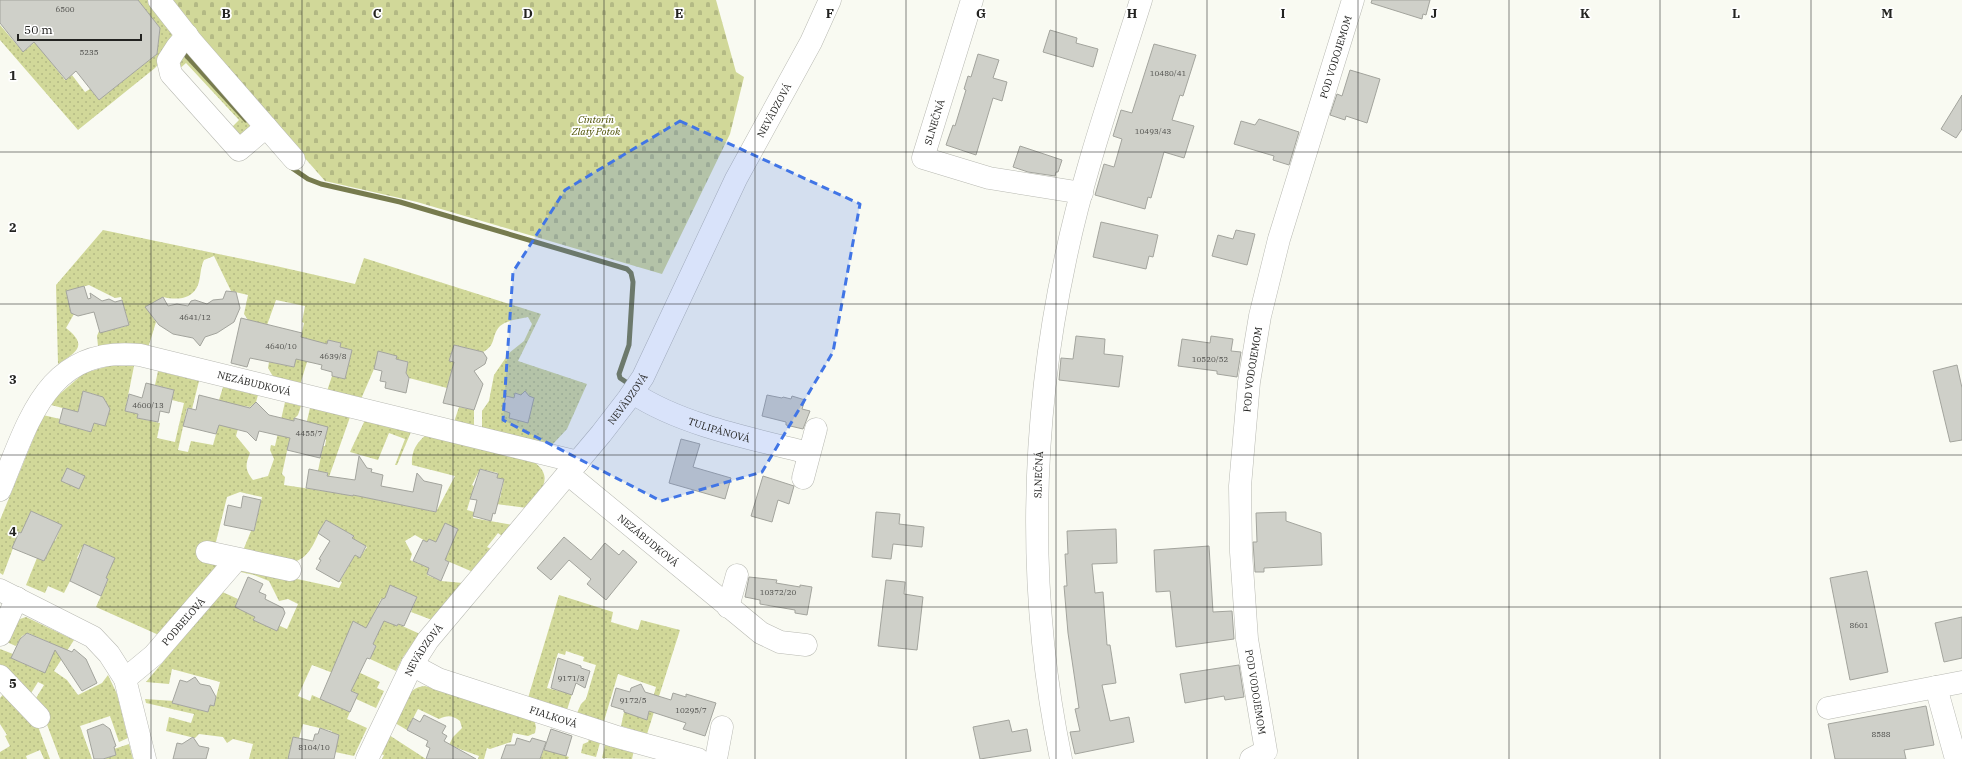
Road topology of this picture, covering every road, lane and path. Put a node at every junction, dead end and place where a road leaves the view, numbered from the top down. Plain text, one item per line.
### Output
1 (160, 0) edge
2 (830, 0) edge
3 (972, 0) edge
4 (1141, 0) edge
5 (1353, 0) edge
6 (187, 36) junction
7 (266, 127) junction
8 (294, 159) dead end
9 (1082, 193) junction
10 (633, 393) junction
11 (816, 429) dead end
12 (809, 454) junction
13 (573, 468) junction
14 (803, 478) dead end
15 (0, 490) edge
16 (207, 552) dead end
17 (237, 559) junction
18 (290, 570) dead end
19 (737, 575) dead end
20 (8, 594) edge
21 (728, 607) junction
22 (0, 635) edge
23 (806, 645) dead end
24 (412, 665) junction
25 (0, 676) edge
26 (125, 679) junction
27 (1962, 682) edge
28 (1936, 687) junction
29 (1828, 708) dead end
30 (39, 717) dead end
31 (722, 727) dead end
32 (1258, 755) edge
33 (146, 759) edge
34 (367, 759) edge
35 (698, 759) edge
36 (716, 759) edge
37 (1061, 759) edge
38 (1956, 759) edge

1 - 6 street
2 - 10 street, NEVÄDZOVÁ
3 - 9 street, SLNEČNÁ
4 - 9 street, SLNEČNÁ
5 - 32 street, POD VODOJEMOM
6 - 7 street
6 - 7 street
7 - 8 street
9 - 37 street, SLNEČNÁ
10 - 12 street, TULIPÁNOVÁ
10 - 13 street, NEVÄDZOVÁ
11 - 12 street
12 - 14 street
13 - 15 street, NEZÁBUDKOVÁ
13 - 21 street, NEZÁBUDKOVÁ
13 - 24 street, NEVÄDZOVÁ
16 - 17 street
17 - 18 street
17 - 26 street, PODBEĽOVÁ
19 - 21 street
20 - 22 street
20 - 26 street
21 - 23 street, NEZÁBUDKOVÁ
24 - 34 street, NEVÄDZOVÁ
24 - 35 street, FIALKOVÁ
25 - 30 street
26 - 33 street
27 - 28 street
28 - 29 street
28 - 38 street
31 - 36 street

